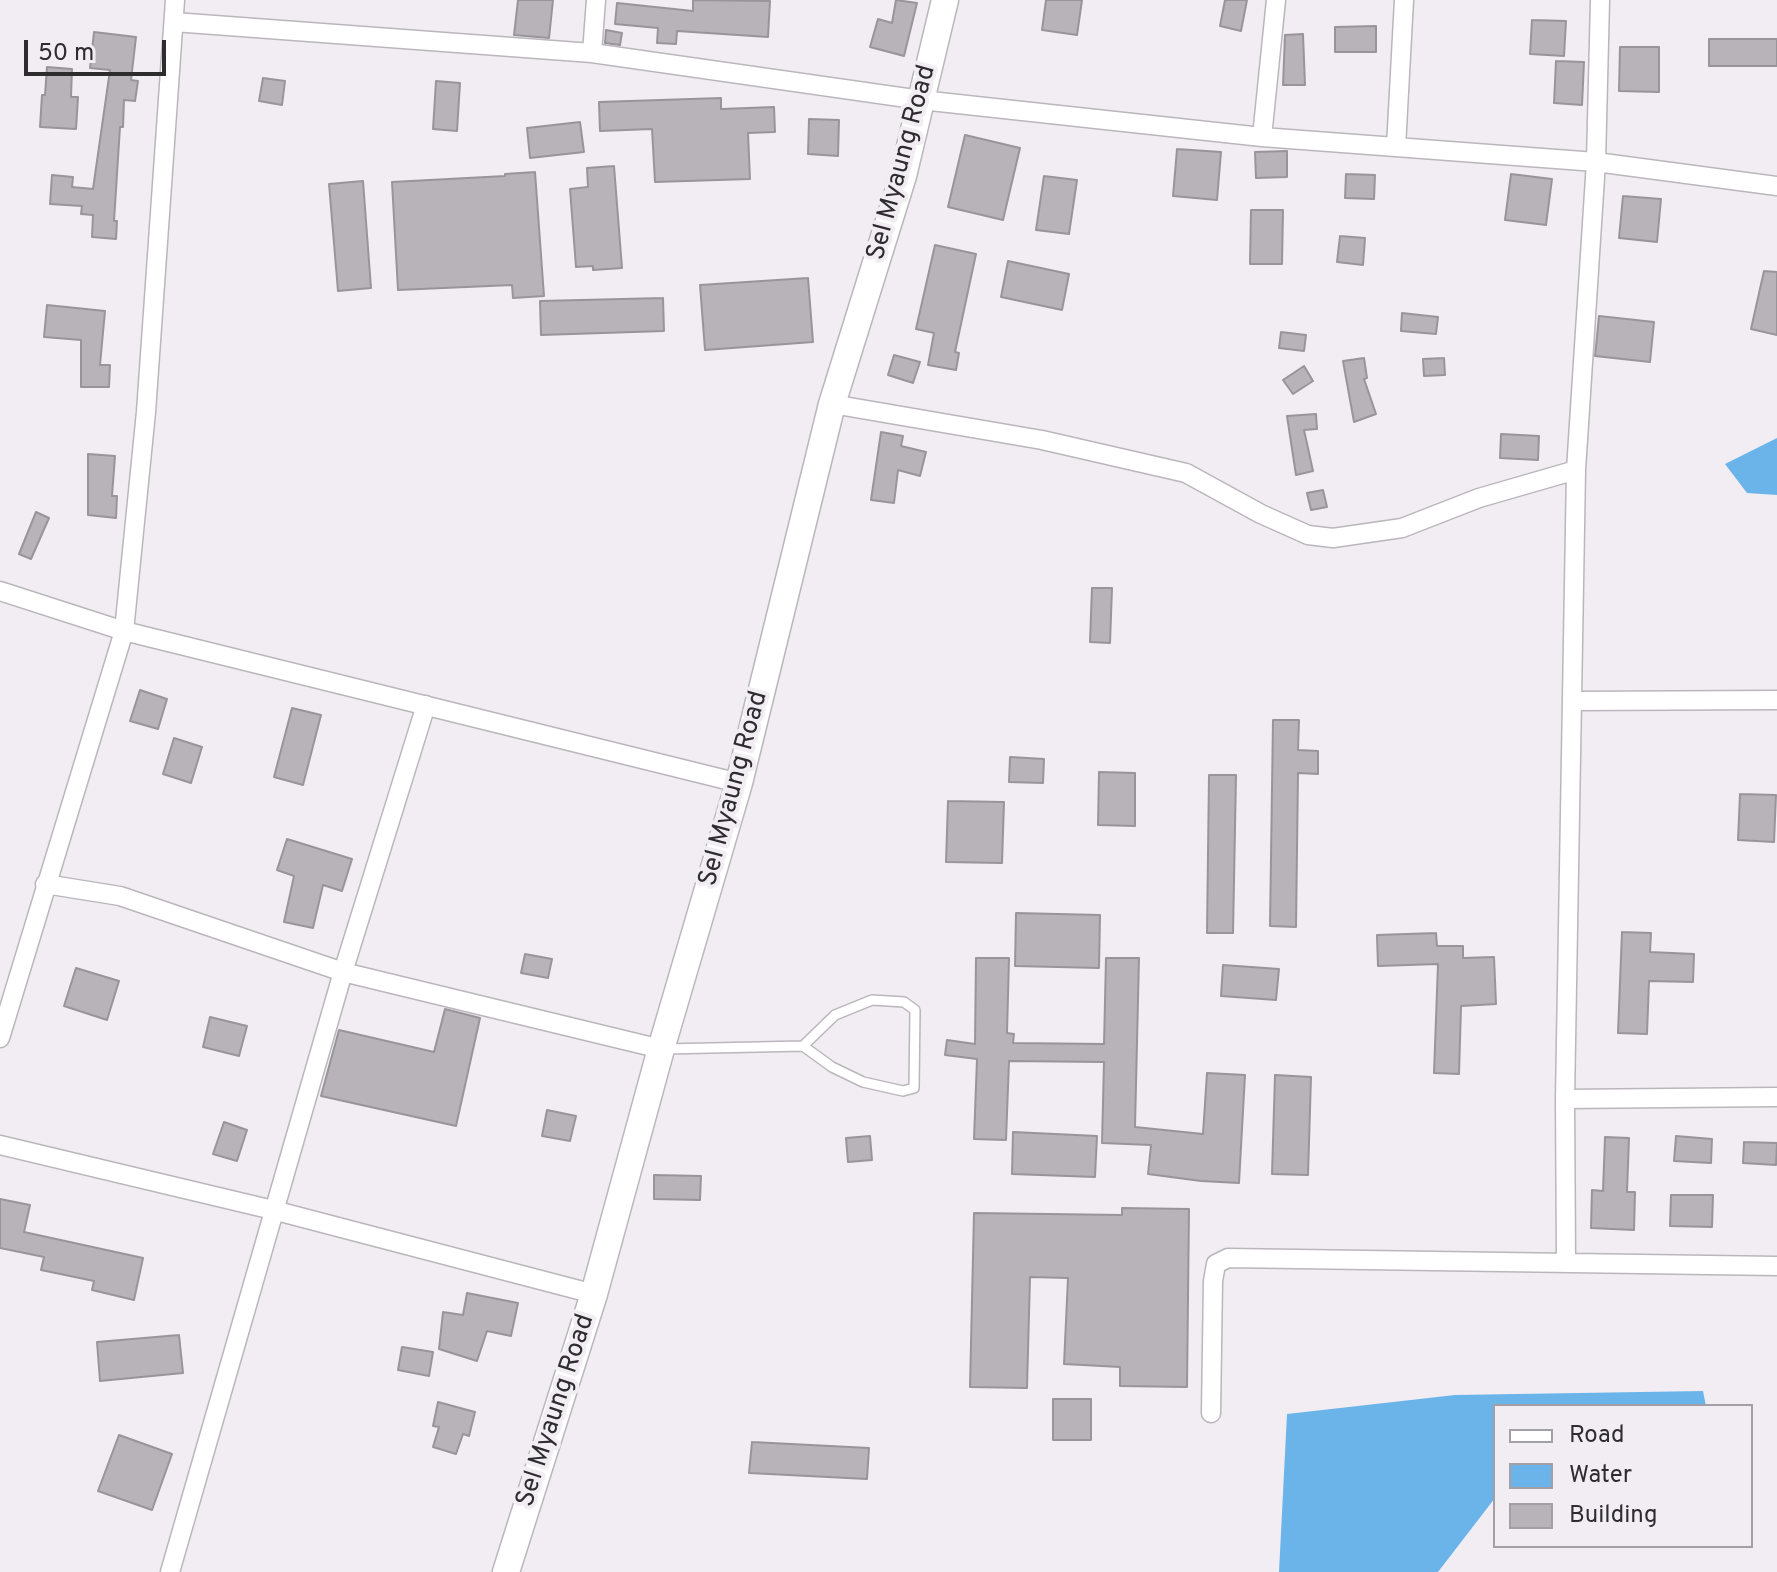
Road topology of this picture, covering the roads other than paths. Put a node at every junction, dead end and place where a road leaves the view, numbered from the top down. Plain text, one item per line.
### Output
1 (175, 0) edge
2 (596, 0) edge
3 (945, 0) edge
4 (1276, 0) edge
5 (1404, 0) edge
6 (1600, 0) edge
7 (174, 22) junction
8 (592, 53) junction
9 (921, 100) junction
10 (1262, 137) junction
11 (1396, 147) junction
12 (1596, 162) junction
13 (1777, 186) edge
14 (832, 404) junction
15 (1576, 470) junction
16 (0, 591) edge
17 (124, 631) junction
18 (1777, 700) edge
19 (1573, 701) junction
20 (426, 705) junction
21 (739, 783) junction
22 (45, 884) junction
23 (343, 972) junction
24 (0, 1038) edge
25 (803, 1046) junction
26 (661, 1049) junction
27 (1777, 1097) edge
28 (1565, 1099) junction
29 (0, 1145) edge
30 (273, 1210) junction
31 (1566, 1261) junction
32 (1777, 1266) edge
33 (594, 1294) junction
34 (1211, 1413) dead end
35 (170, 1572) edge
36 (506, 1572) edge

1 - 7 street
2 - 8 street
3 - 9 main road, Sel Myaung Road
4 - 10 street
5 - 11 street
6 - 12 street
7 - 8 street
7 - 17 street
8 - 9 street
9 - 10 street
9 - 14 main road, Sel Myaung Road
10 - 11 street
11 - 12 street
12 - 13 street
12 - 15 street
14 - 15 street
14 - 21 main road, Sel Myaung Road
15 - 19 street
16 - 17 street
17 - 20 street
17 - 22 street
18 - 19 street
19 - 28 street
20 - 21 street
20 - 23 street
21 - 26 main road, Sel Myaung Road
22 - 23 street
22 - 24 street
23 - 26 street
23 - 30 street
25 - 25 lane
25 - 26 lane
26 - 33 main road, Sel Myaung Road
27 - 28 street
28 - 31 street
29 - 30 street
30 - 33 street
30 - 35 street
31 - 32 street
31 - 34 street
33 - 36 main road, Sel Myaung Road

